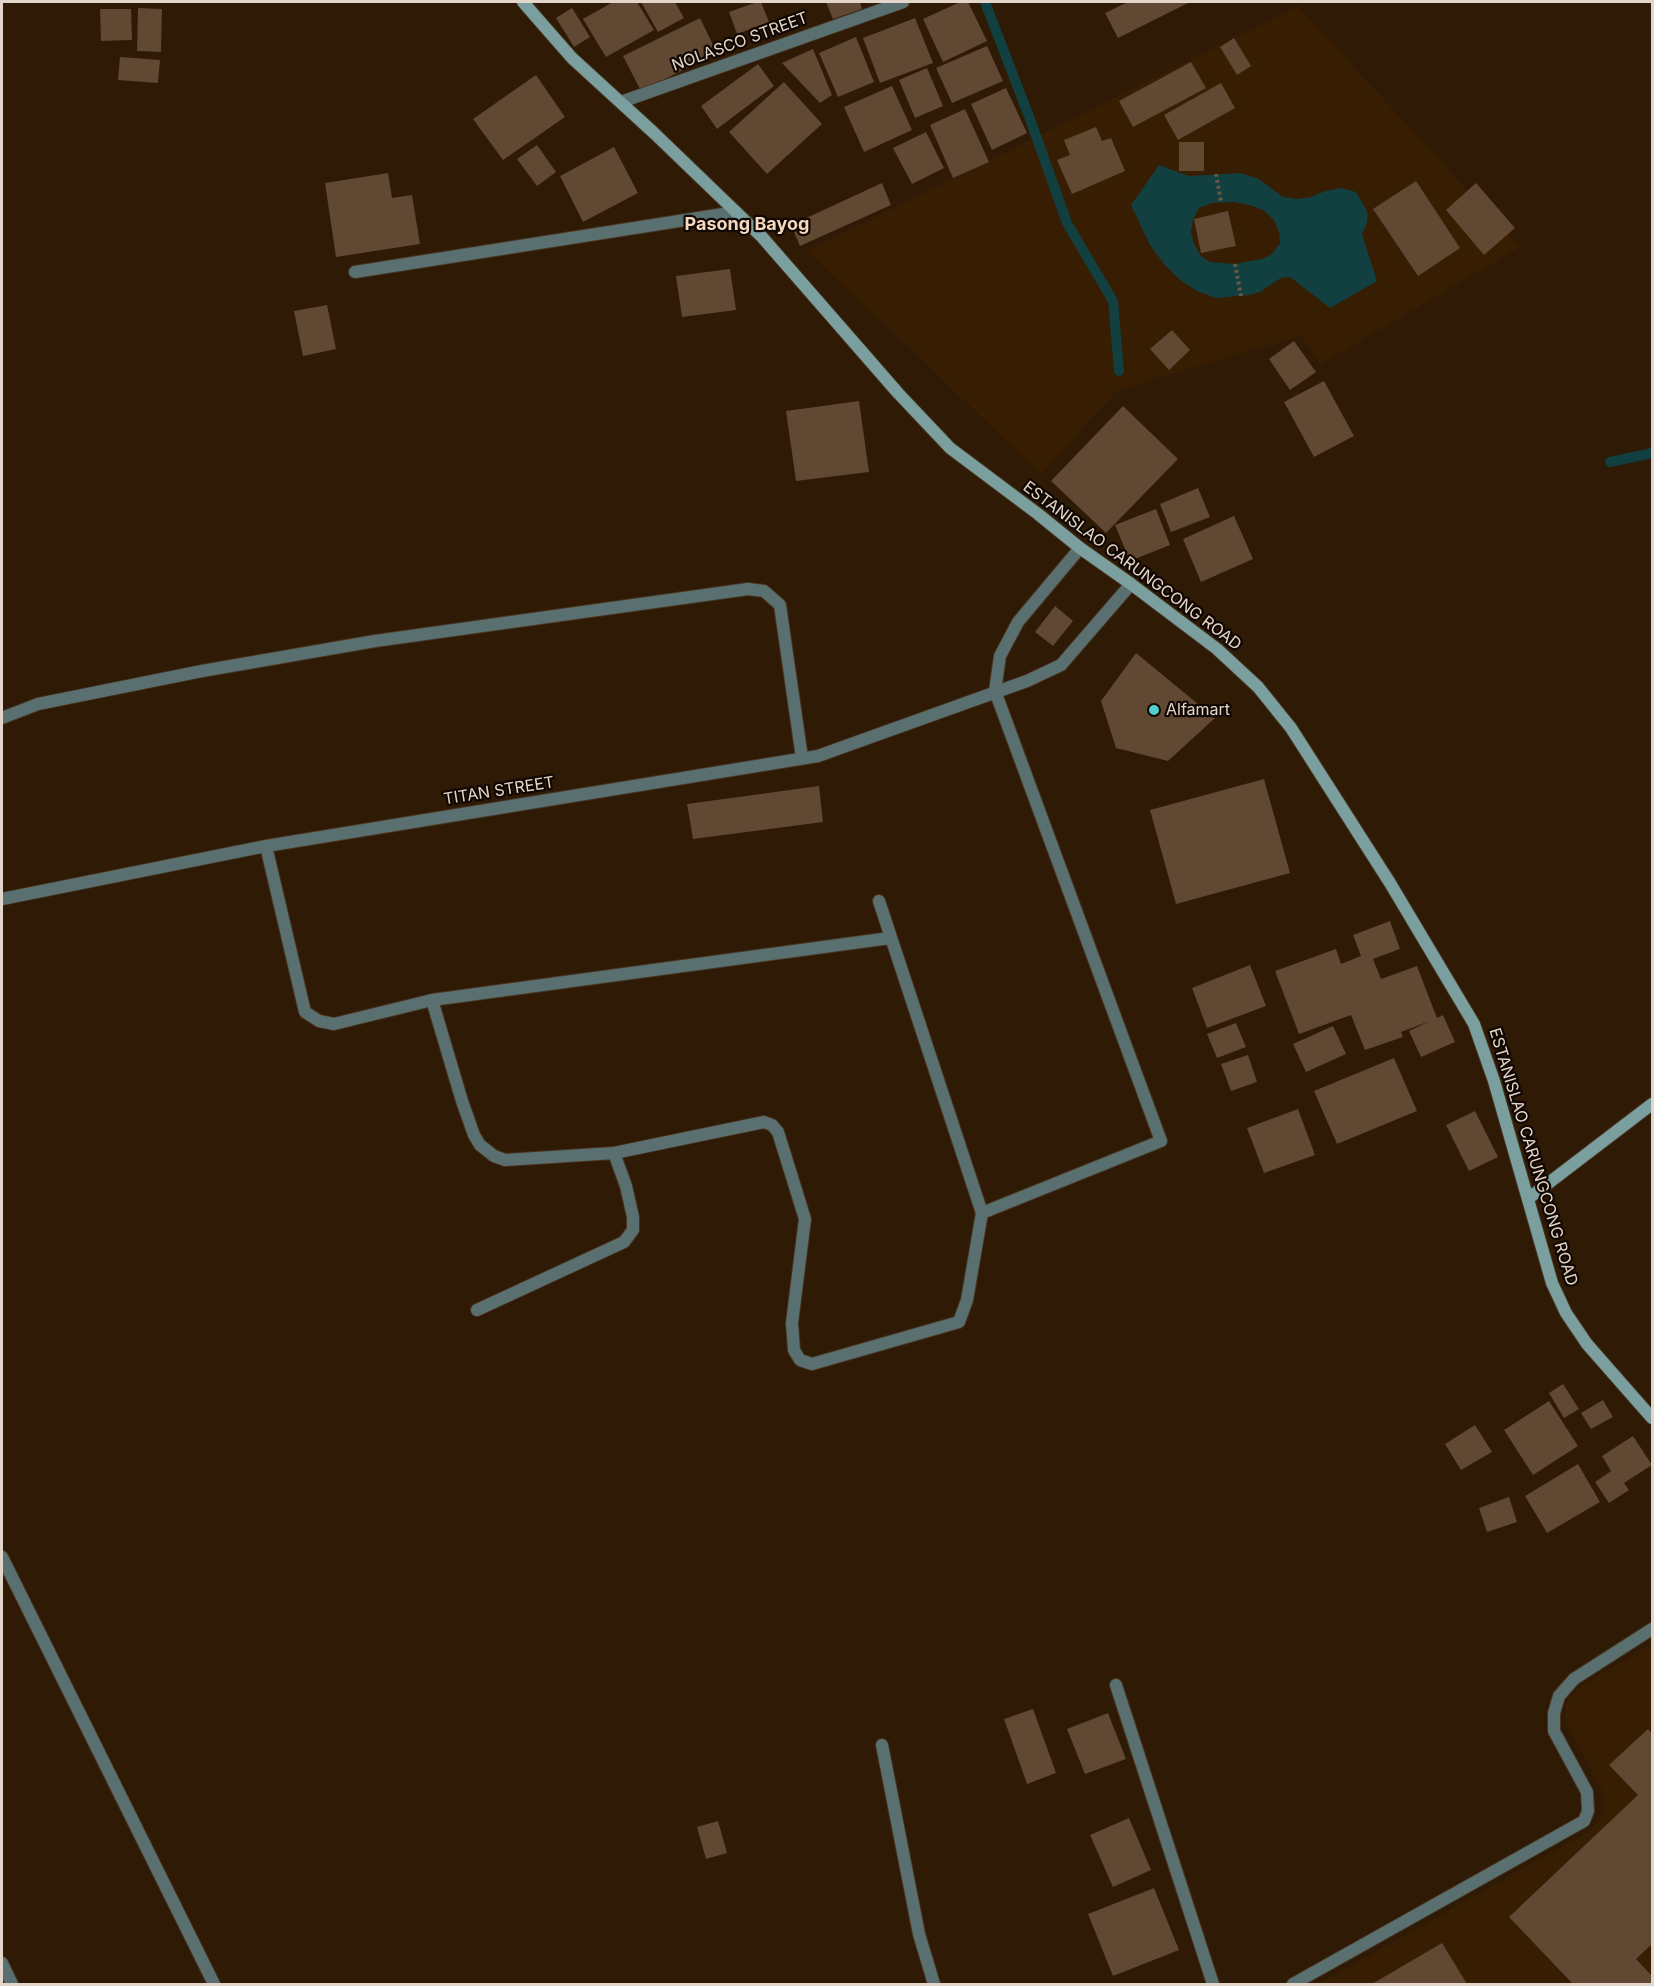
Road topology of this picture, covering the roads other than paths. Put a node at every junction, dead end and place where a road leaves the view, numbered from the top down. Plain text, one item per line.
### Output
1 (523, 2) edge
2 (903, 2) edge
3 (621, 102) junction
4 (736, 212) junction
5 (354, 272) dead end
6 (1080, 548) junction
7 (1131, 584) junction
8 (995, 691) junction
9 (2, 718) edge
10 (802, 758) junction
11 (266, 846) junction
12 (2, 899) edge
13 (879, 901) dead end
14 (890, 938) junction
15 (432, 1000) junction
16 (1653, 1104) edge
17 (615, 1153) junction
18 (1528, 1198) junction
19 (981, 1213) junction
20 (477, 1310) dead end
21 (1653, 1418) edge
22 (2, 1557) edge
23 (1653, 1629) edge
24 (1116, 1685) dead end
25 (882, 1745) dead end
26 (2, 1963) edge
27 (12, 1984) edge
28 (214, 1984) edge
29 (934, 1984) edge
30 (1213, 1984) edge
31 (1293, 1984) edge

1 - 3 street, ESTANISLAO CARUNGCONG ROAD
2 - 3 street, NOLASCO STREET
3 - 4 street, ESTANISLAO CARUNGCONG ROAD
4 - 5 street
4 - 6 street, ESTANISLAO CARUNGCONG ROAD
6 - 7 street, ESTANISLAO CARUNGCONG ROAD
6 - 8 street
7 - 8 street, TITAN STREET
7 - 18 street, ESTANISLAO CARUNGCONG ROAD
8 - 10 street, TITAN STREET
8 - 19 street
9 - 10 street
10 - 11 street, TITAN STREET
11 - 12 street, TITAN STREET
11 - 15 street
13 - 14 street
14 - 15 street
14 - 19 street
15 - 17 street
16 - 18 street
17 - 19 street
17 - 20 street
18 - 21 street, ESTANISLAO CARUNGCONG ROAD
22 - 28 street
23 - 31 street
24 - 30 street
25 - 29 street
26 - 27 street

